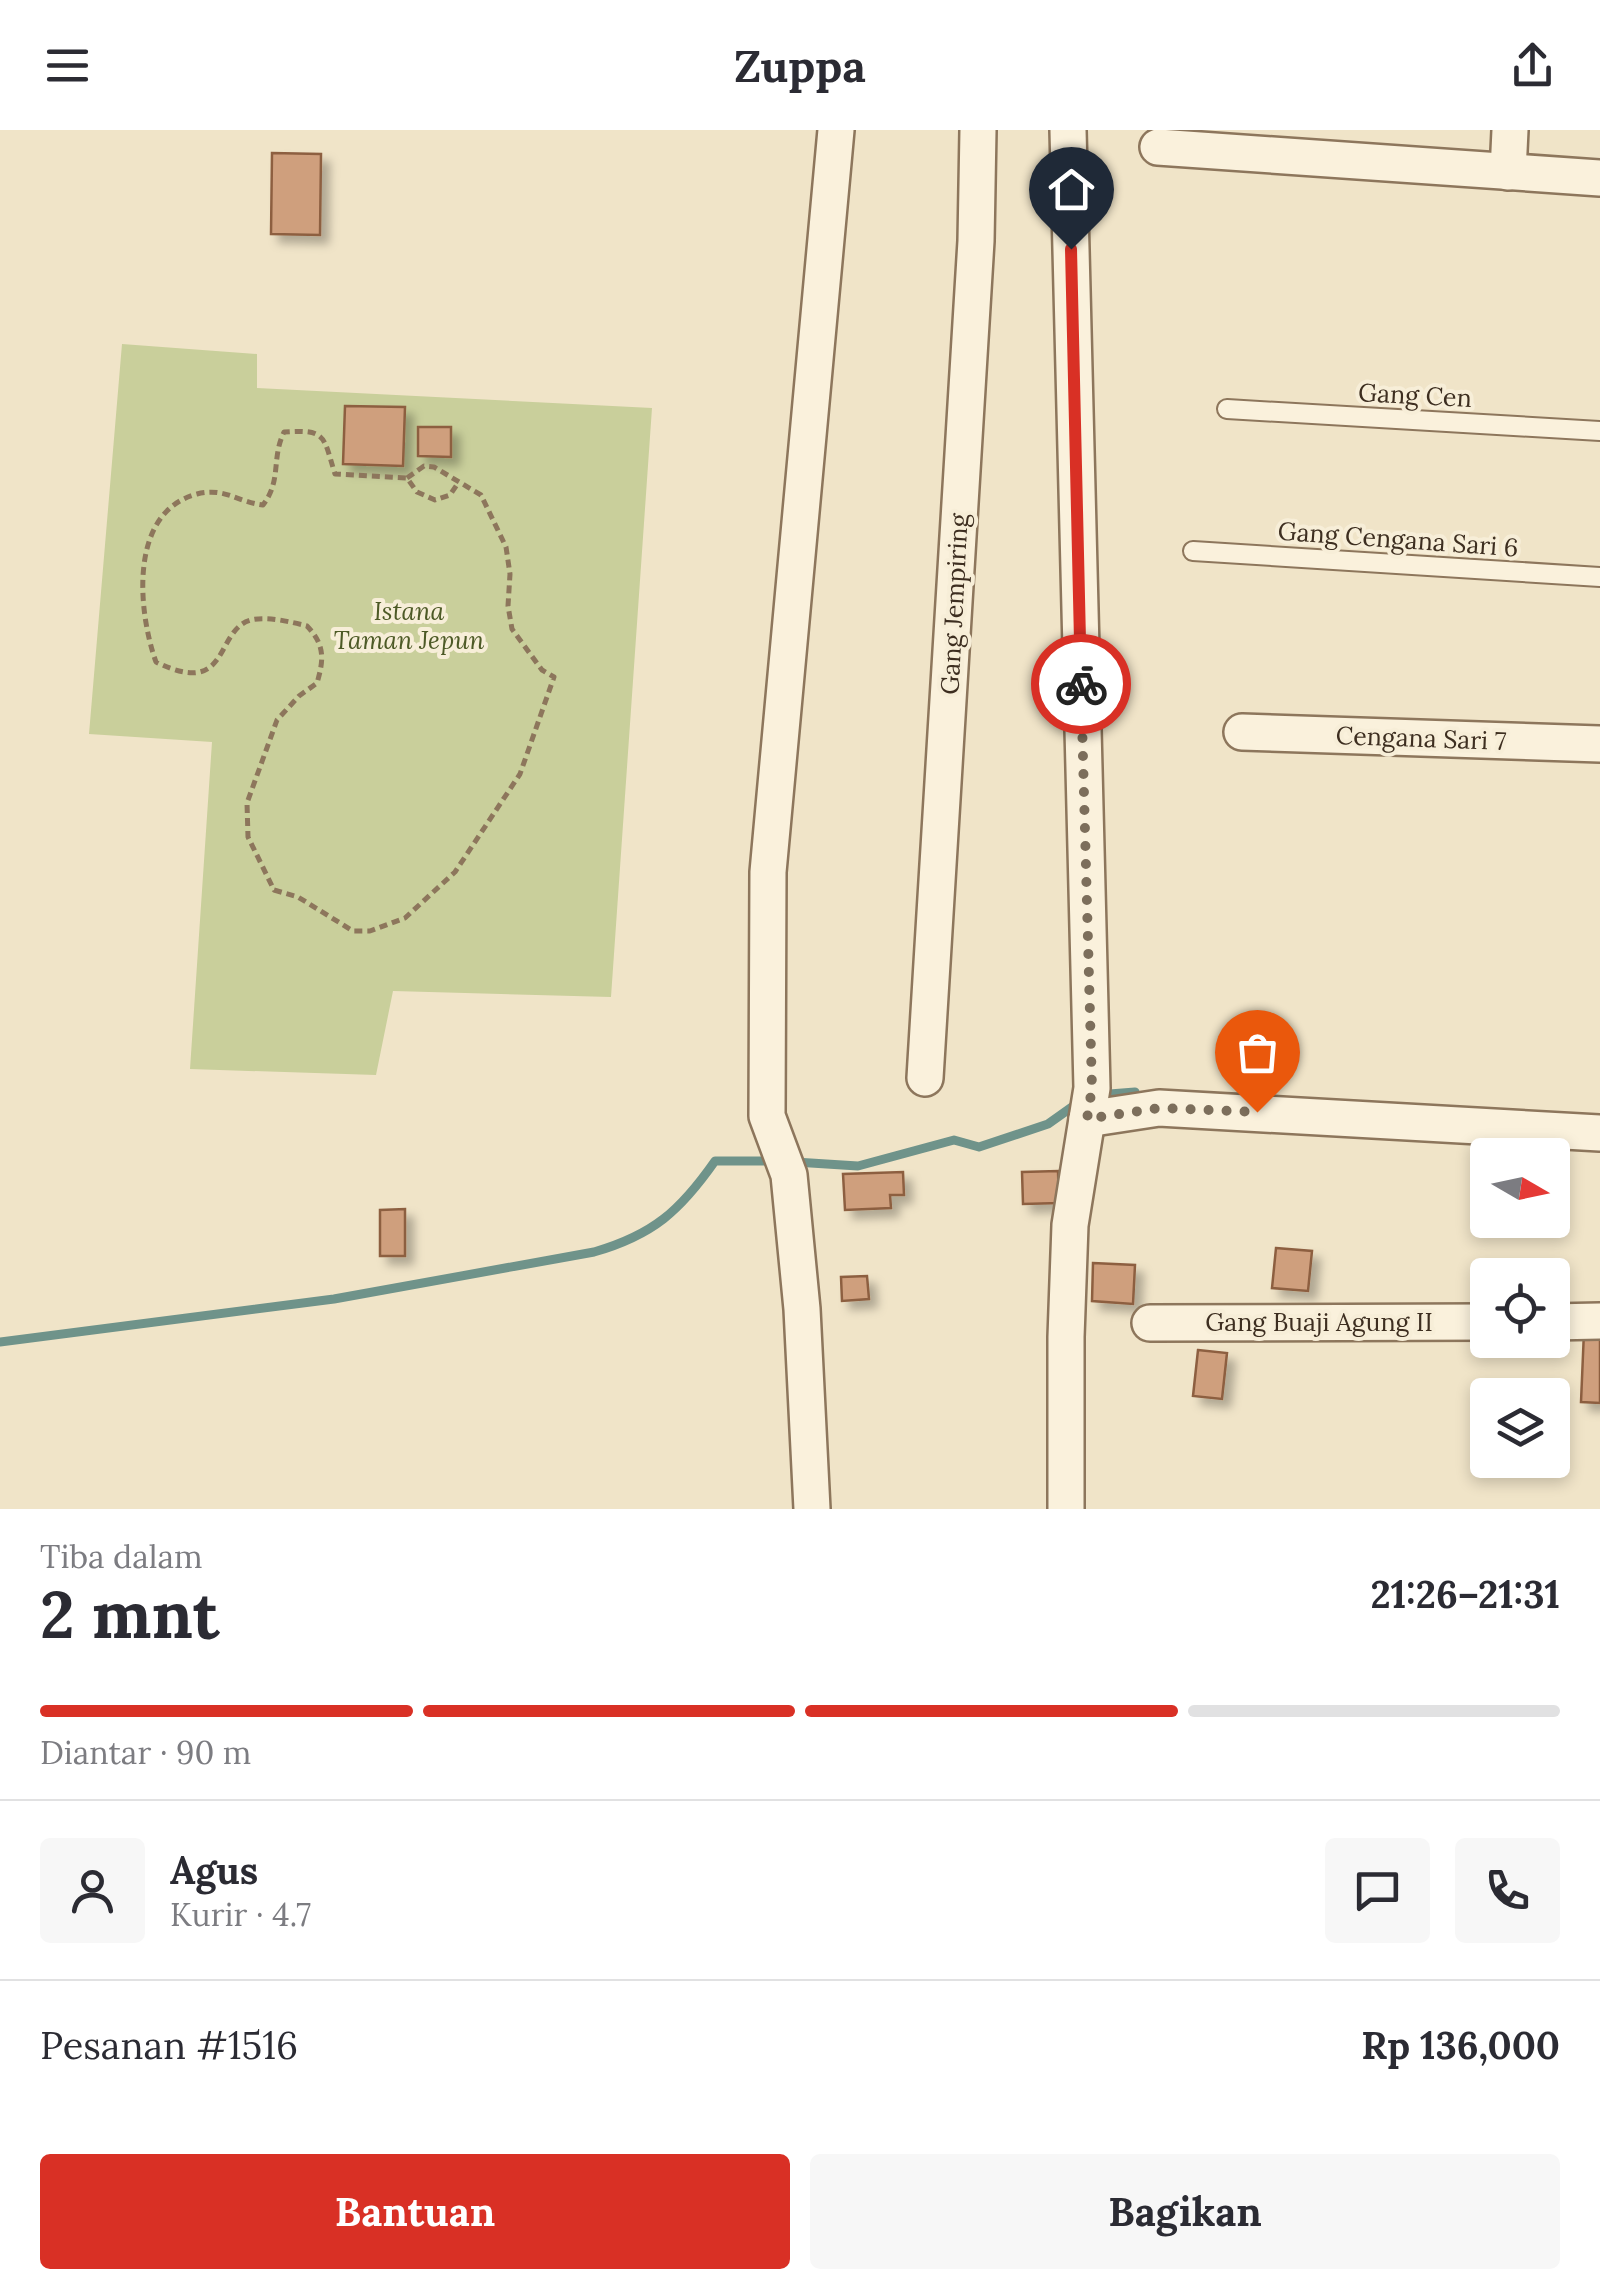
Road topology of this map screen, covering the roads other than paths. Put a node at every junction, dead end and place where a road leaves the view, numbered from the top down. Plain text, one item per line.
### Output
1 (836, 130) edge
2 (978, 130) edge
3 (1068, 130) edge
4 (1510, 130) edge
5 (1158, 147) dead end
6 (1508, 172) junction
7 (1600, 178) edge
8 (1227, 409) dead end
9 (1600, 431) edge
10 (1193, 551) dead end
11 (1600, 576) edge
12 (1242, 732) dead end
13 (1600, 744) edge
14 (926, 1078) dead end
15 (1089, 1106) junction
16 (1600, 1133) edge
17 (1470, 1322) edge
18 (1570, 1322) edge
19 (1600, 1322) edge
20 (1150, 1323) dead end
21 (812, 1509) edge
22 (1066, 1509) edge

1 - 21 street
2 - 14 street, Gang Jempiring
3 - 15 street
4 - 6 street
5 - 6 street
6 - 7 street
8 - 9 lane, Gang Cen
10 - 11 lane, Gang Cengana Sari 6
12 - 13 street, Cengana Sari 7
15 - 16 street
15 - 22 street
17 - 20 street, Gang Buaji Agung II
18 - 19 street

